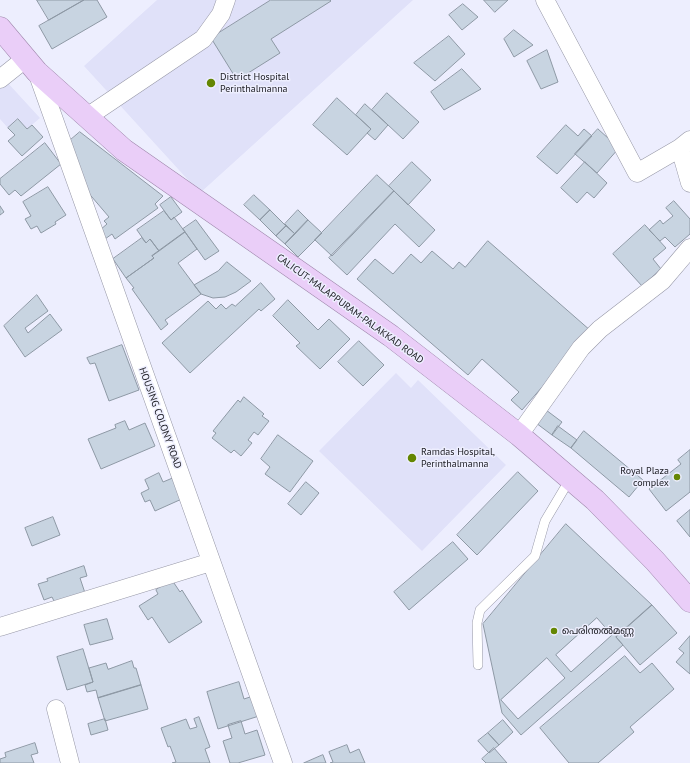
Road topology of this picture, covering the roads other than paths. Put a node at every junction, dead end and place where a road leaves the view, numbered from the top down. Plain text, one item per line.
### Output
1 (226, 0) edge
2 (545, 0) edge
3 (0, 28) edge
4 (31, 66) junction
5 (0, 79) edge
6 (87, 117) junction
7 (685, 144) edge
8 (690, 184) edge
9 (690, 248) edge
10 (519, 435) junction
11 (570, 479) junction
12 (211, 562) junction
13 (690, 601) edge
14 (0, 627) edge
15 (478, 666) dead end
16 (56, 709) dead end
17 (70, 763) edge
18 (283, 763) edge

1 - 6 street
2 - 7 street
3 - 4 highway, CALICUT-MALAPPURAM-PALAKKAD ROAD
4 - 5 street
4 - 6 highway, CALICUT-MALAPPURAM-PALAKKAD ROAD
4 - 12 street, HOUSING COLONY ROAD
6 - 10 highway, CALICUT-MALAPPURAM-PALAKKAD ROAD
7 - 8 street
9 - 10 street
10 - 11 highway, CALICUT-MALAPPURAM-PALAKKAD ROAD
11 - 13 highway, CALICUT-MALAPPURAM-PALAKKAD ROAD
11 - 15 lane
12 - 14 street
12 - 18 street, HOUSING COLONY ROAD
16 - 17 street

